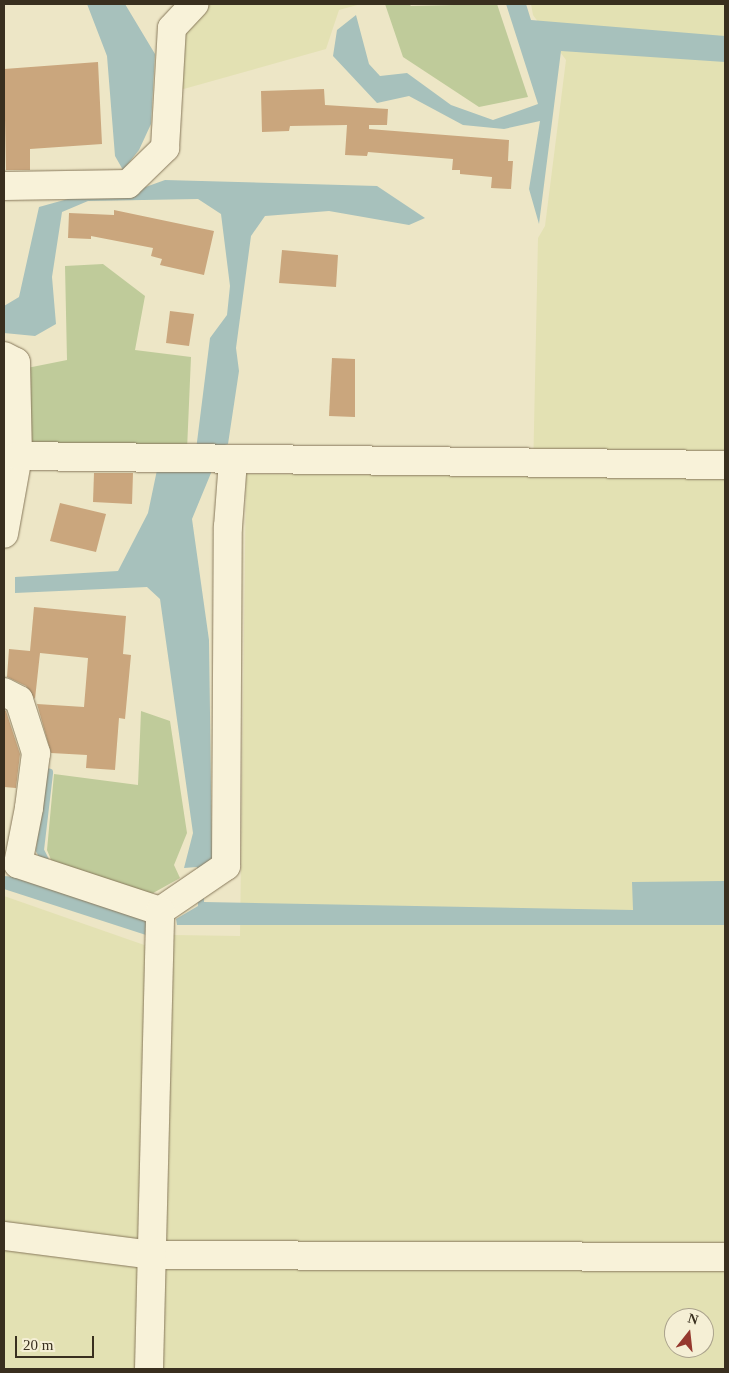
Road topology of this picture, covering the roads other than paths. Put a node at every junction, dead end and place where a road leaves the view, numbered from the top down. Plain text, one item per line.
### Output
1 (194, 4) edge
2 (4, 186) edge
3 (4, 356) edge
4 (18, 456) junction
5 (226, 460) junction
6 (725, 465) edge
7 (4, 534) edge
8 (4, 692) edge
9 (11, 864) edge
10 (160, 923) junction
11 (4, 1236) edge
12 (152, 1255) junction
13 (725, 1257) edge
14 (149, 1369) edge

1 - 2 street
3 - 4 street
4 - 5 street
4 - 7 street
5 - 6 street
5 - 10 street
8 - 9 street
9 - 10 street
10 - 12 street
11 - 12 street
12 - 13 street
12 - 14 street

